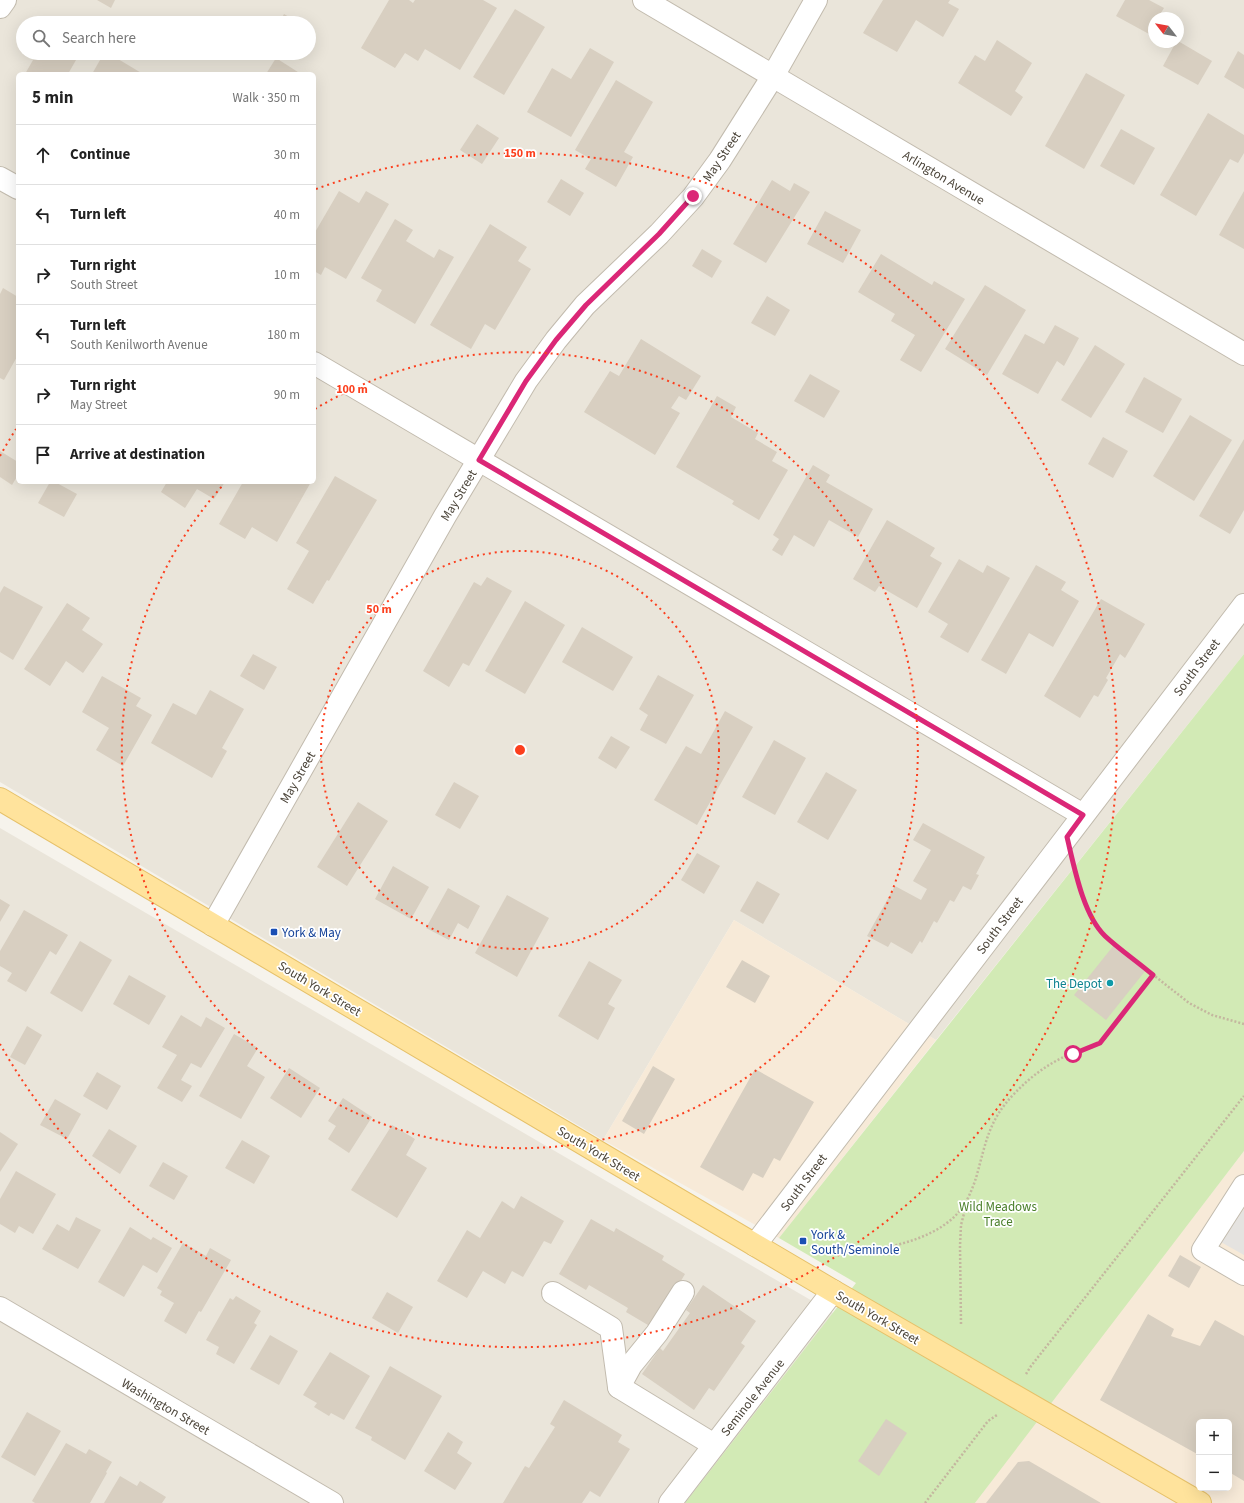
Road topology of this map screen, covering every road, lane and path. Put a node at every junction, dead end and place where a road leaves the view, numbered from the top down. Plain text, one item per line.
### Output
1 (5, 0) edge
2 (644, 0) edge
3 (816, 0) edge
4 (0, 7) edge
5 (773, 76) junction
6 (0, 178) edge
7 (16, 187) edge
8 (1244, 354) edge
9 (316, 364) edge
10 (479, 460) junction
11 (1244, 605) edge
12 (0, 799) edge
13 (1083, 815) junction
14 (1067, 837) junction
15 (213, 925) junction
16 (1153, 975) junction
17 (1244, 1024) edge
18 (1244, 1096) edge
19 (1244, 1186) edge
20 (967, 1200) junction
21 (755, 1245) junction
22 (844, 1253) dead end
23 (1244, 1274) edge
24 (833, 1291) junction
25 (683, 1292) dead end
26 (553, 1293) dead end
27 (0, 1308) edge
28 (961, 1324) dead end
29 (1024, 1377) dead end
30 (619, 1387) junction
31 (1003, 1412) dead end
32 (714, 1446) junction
33 (332, 1503) edge
34 (670, 1503) edge
35 (925, 1503) edge
36 (1200, 1503) edge

1 - 4 street
2 - 5 street, Arlington Avenue
3 - 5 street, May Street
5 - 8 street, Arlington Avenue
5 - 10 street, May Street
6 - 7 street
9 - 10 street
10 - 13 street
10 - 15 street, May Street
11 - 13 street, South Street
12 - 15 main road, South York Street
13 - 14 street, South Street
14 - 16 path
14 - 21 street, South Street
15 - 21 main road, South York Street
16 - 17 path
16 - 20 path
18 - 29 path
19 - 23 street
20 - 22 path
20 - 28 path
21 - 24 main road, South York Street
24 - 32 street, Seminole Avenue
24 - 36 main road, South York Street
25 - 30 street
26 - 30 street
27 - 33 street, Washington Street
30 - 32 street
31 - 35 path
32 - 34 street, Seminole Avenue

